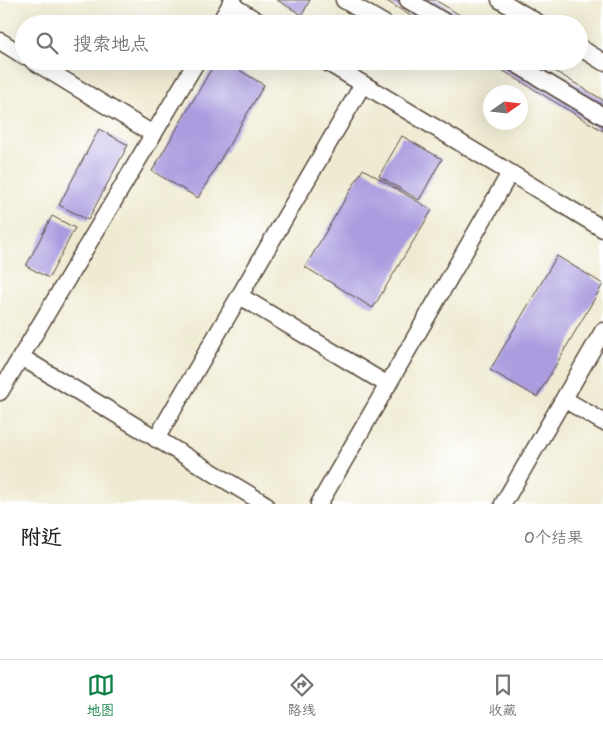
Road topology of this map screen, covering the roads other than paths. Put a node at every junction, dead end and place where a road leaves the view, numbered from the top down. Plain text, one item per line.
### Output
1 (344, 0) edge
2 (408, 0) edge
3 (500, 0) edge
4 (232, 2) edge
5 (224, 15) edge
6 (250, 15) edge
7 (370, 15) edge
8 (433, 15) edge
9 (525, 15) edge
10 (0, 41) edge
11 (15, 50) edge
12 (588, 53) edge
13 (603, 62) edge
14 (48, 70) edge
15 (191, 70) edge
16 (340, 70) edge
17 (526, 70) edge
18 (363, 84) junction
19 (603, 116) edge
20 (153, 134) junction
21 (510, 173) junction
22 (603, 229) edge
23 (240, 296) junction
24 (603, 331) edge
25 (19, 360) junction
26 (388, 385) junction
27 (0, 392) edge
28 (564, 399) junction
29 (603, 422) edge
30 (156, 439) junction
31 (265, 504) edge
32 (319, 504) edge
33 (503, 504) edge

1 - 7 street
2 - 8 street
3 - 9 street
4 - 5 street
4 - 6 street
10 - 11 street
12 - 13 street
14 - 20 street
15 - 20 street
16 - 18 street
17 - 19 street
18 - 21 street
18 - 23 street
20 - 25 street
21 - 22 street
21 - 26 street
23 - 26 street
23 - 30 street
24 - 28 street
25 - 27 street
25 - 30 street
26 - 32 street
28 - 29 street
28 - 33 street
30 - 31 street

